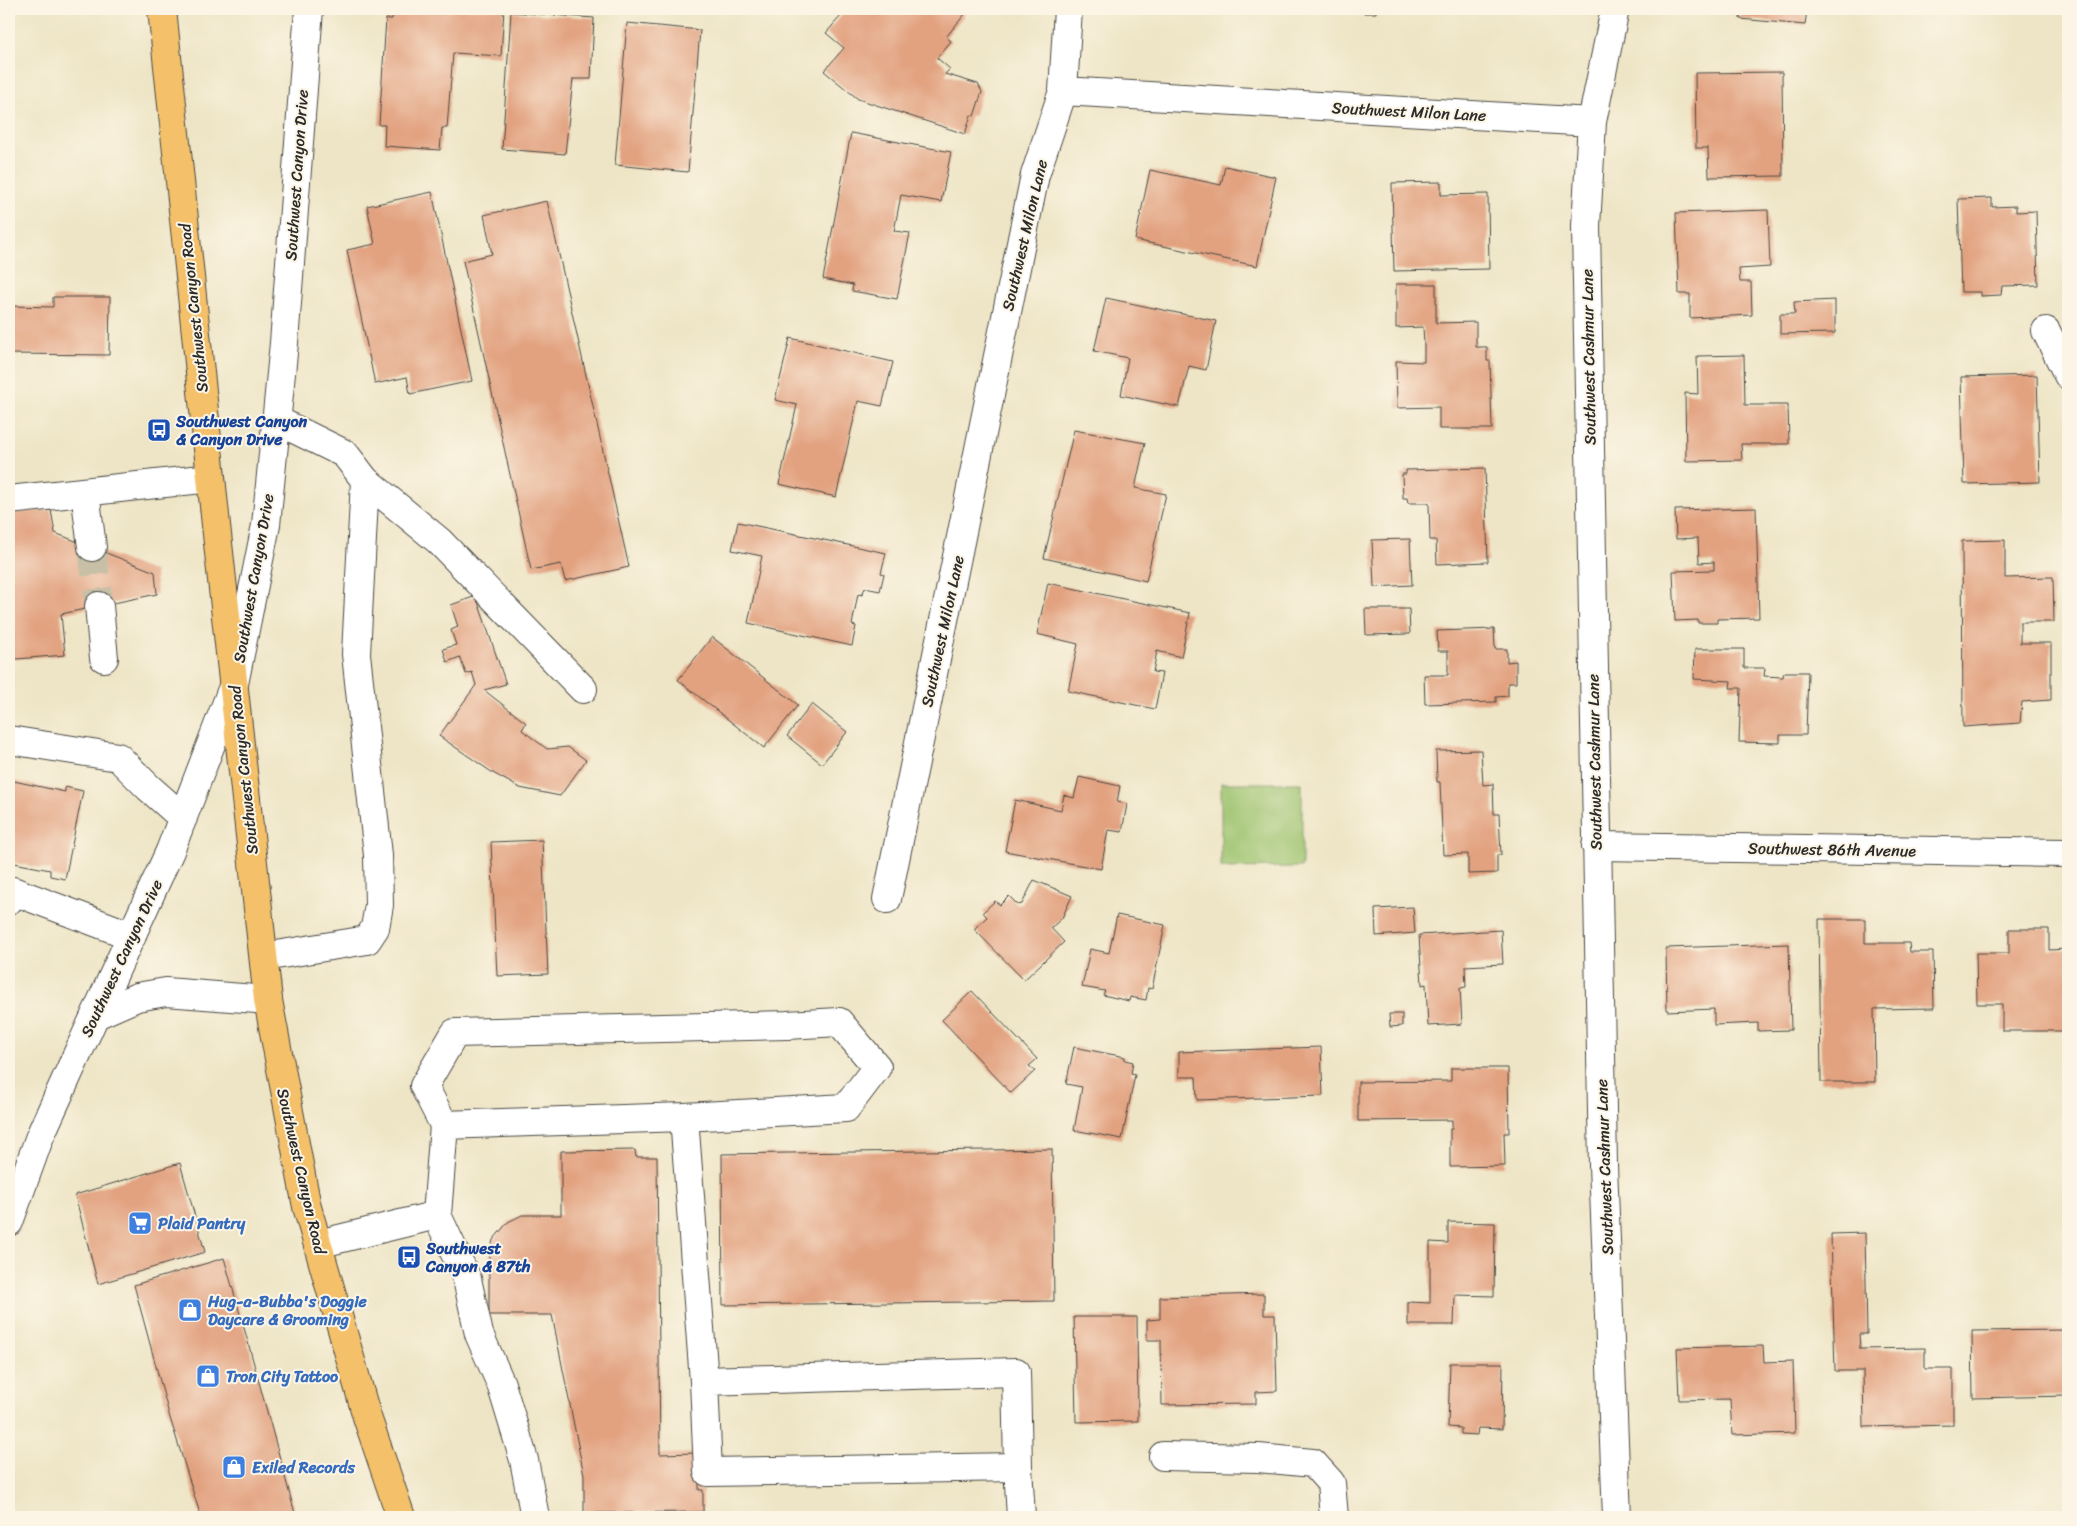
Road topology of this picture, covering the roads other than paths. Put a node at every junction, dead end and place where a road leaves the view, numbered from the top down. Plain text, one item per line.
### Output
1 (162, 9) edge
2 (309, 9) edge
3 (1068, 9) edge
4 (1615, 9) edge
5 (1064, 91) junction
6 (1592, 122) junction
7 (2046, 331) dead end
8 (2068, 375) edge
9 (276, 420) junction
10 (211, 478) junction
11 (365, 480) junction
12 (85, 492) junction
13 (9, 500) edge
14 (92, 547) tunnel mouth
15 (99, 606) tunnel mouth
16 (104, 658) dead end
17 (234, 684) junction
18 (583, 689) dead end
19 (9, 740) edge
20 (183, 818) junction
21 (1596, 846) junction
22 (2068, 852) edge
23 (887, 899) dead end
24 (9, 900) edge
25 (132, 936) junction
26 (264, 957) junction
27 (268, 1000) junction
28 (96, 1015) junction
29 (684, 1118) junction
30 (444, 1125) junction
31 (437, 1215) junction
32 (9, 1222) edge
33 (318, 1244) junction
34 (704, 1381) junction
35 (1163, 1456) dead end
36 (1018, 1467) junction
37 (401, 1517) edge
38 (534, 1517) edge
39 (1020, 1517) edge
40 (1334, 1517) edge
41 (1617, 1517) edge

1 - 10 main road, Southwest Canyon Road
2 - 9 street, Southwest Canyon Drive
3 - 5 street
4 - 6 street, Southwest Cashmur Lane
5 - 6 street, Southwest Milon Lane
5 - 23 street, Southwest Milon Lane
6 - 21 street, Southwest Cashmur Lane
7 - 8 street
9 - 11 street
9 - 17 street, Southwest Canyon Drive
10 - 12 street
10 - 17 main road, Southwest Canyon Road
11 - 18 street
11 - 26 street
12 - 13 street
12 - 14 street
15 - 16 street
17 - 20 street, Southwest Canyon Drive
17 - 26 main road, Southwest Canyon Road
19 - 20 street
20 - 25 street, Southwest Canyon Drive
21 - 22 street, Southwest 86th Avenue
21 - 41 street, Southwest Cashmur Lane
24 - 25 street
25 - 28 street, Southwest Canyon Drive
26 - 27 main road, Southwest Canyon Road
27 - 28 street
27 - 33 main road, Southwest Canyon Road
28 - 32 street, Southwest Canyon Drive
29 - 30 street
29 - 30 street
29 - 34 street
30 - 31 street
31 - 33 street
31 - 38 street
33 - 37 main road, Southwest Canyon Road
34 - 36 street
34 - 36 street
35 - 40 street
36 - 39 street

